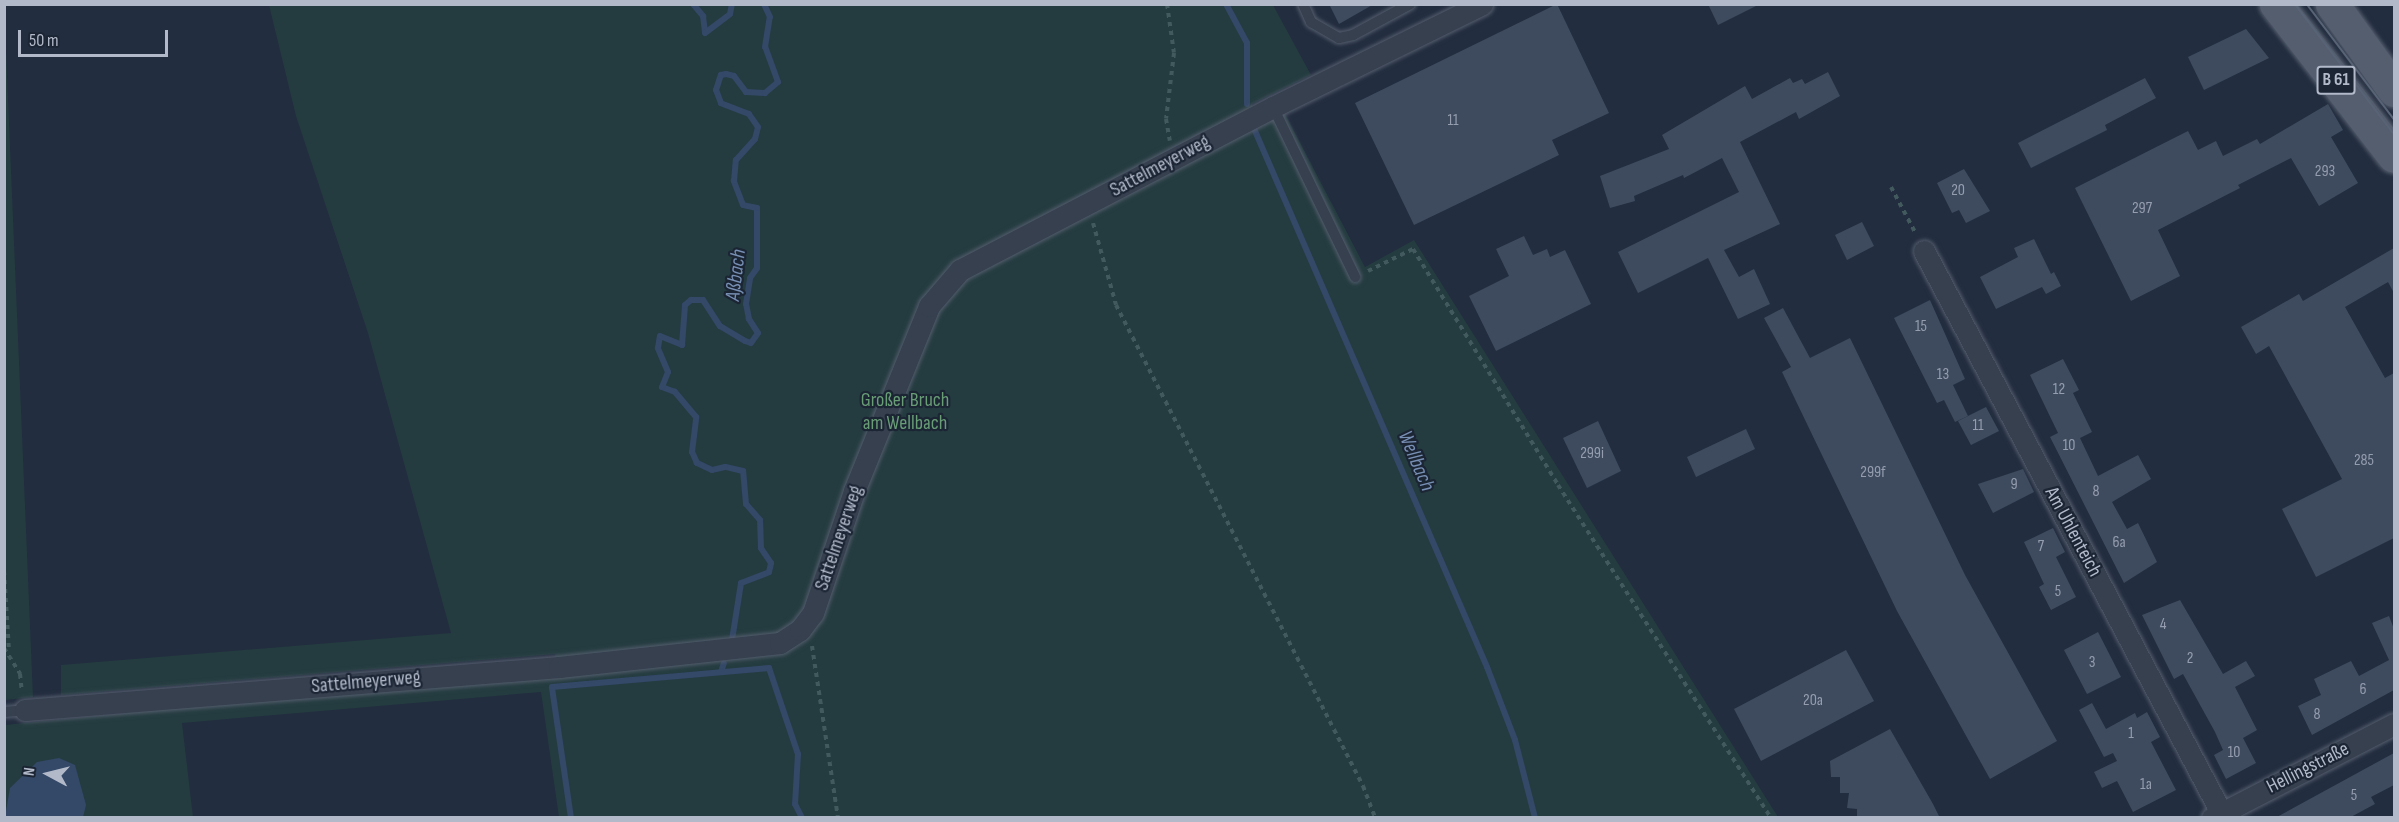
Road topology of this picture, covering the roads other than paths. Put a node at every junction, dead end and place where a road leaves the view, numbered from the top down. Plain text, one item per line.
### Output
1 (1303, 4) edge
2 (1410, 4) edge
3 (1482, 4) edge
4 (2276, 4) edge
5 (2332, 4) edge
6 (2394, 90) edge
7 (1273, 106) junction
8 (2394, 156) edge
9 (1924, 251) road end
10 (1355, 277) road end
11 (15, 711) edge
12 (2394, 723) edge
13 (2219, 816) edge

1 - 2 lane
3 - 7 street, Sattelmeyerweg
4 - 8 main road, B 61
5 - 6 main road, B 61
7 - 10 lane
7 - 11 street, Sattelmeyerweg
9 - 13 street, Am Uhlenteich
12 - 13 street, Hellingstraße

